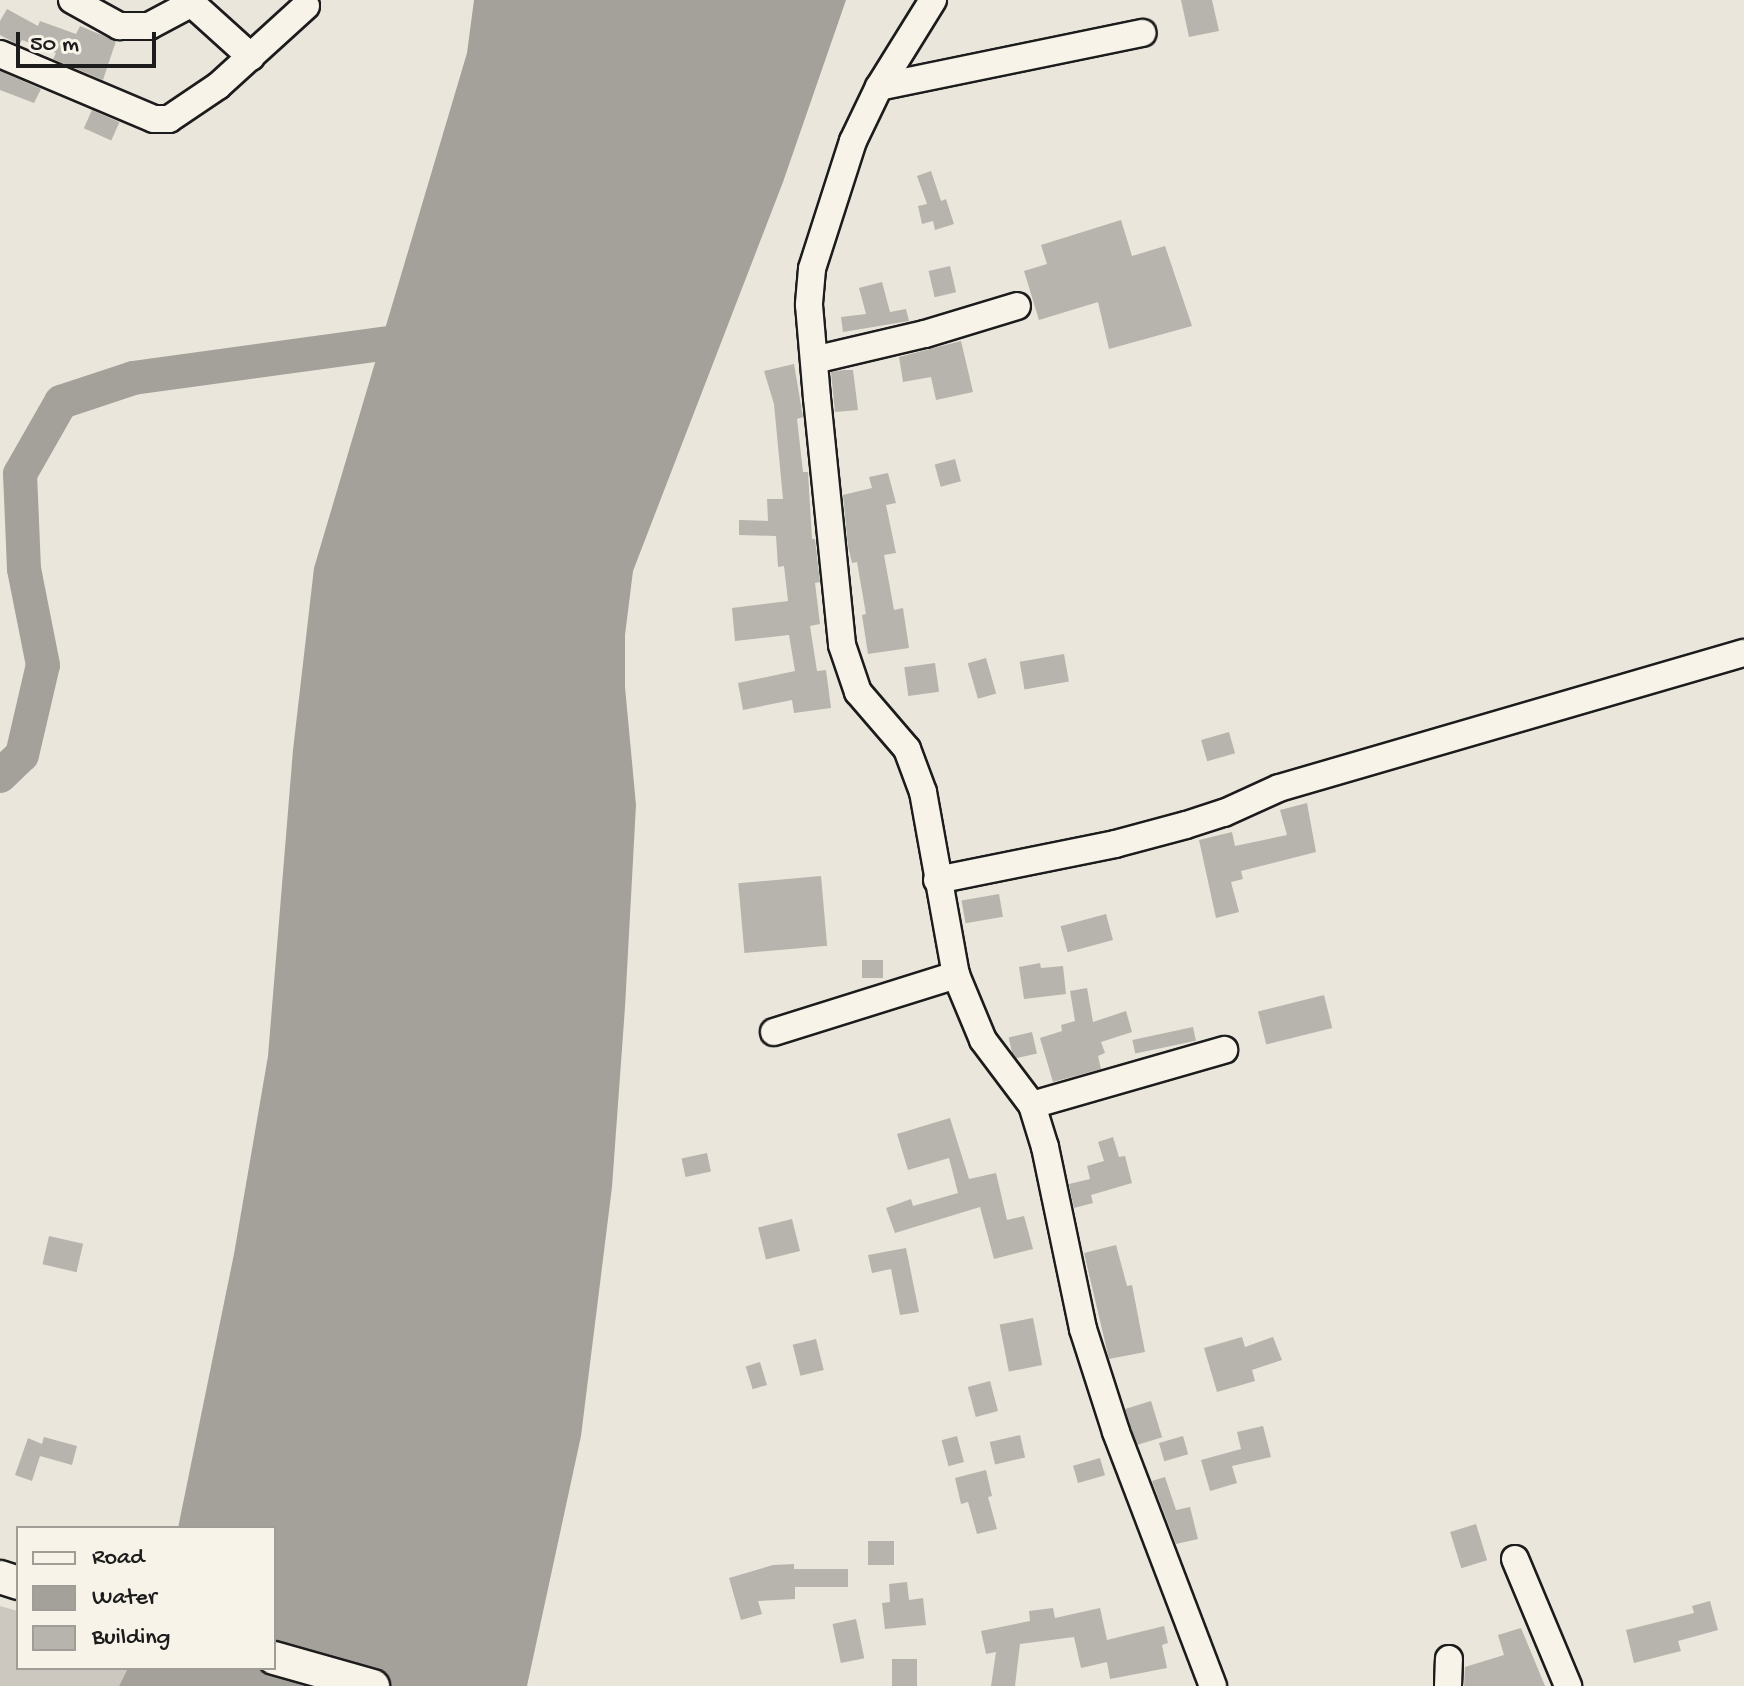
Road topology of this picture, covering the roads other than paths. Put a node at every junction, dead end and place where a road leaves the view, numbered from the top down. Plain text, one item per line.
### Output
1 (72, 0) edge
2 (933, 0) edge
3 (190, 2) edge
4 (306, 2) edge
5 (1143, 33) dead end
6 (0, 54) edge
7 (251, 57) junction
8 (879, 87) junction
9 (1017, 306) dead end
10 (814, 360) junction
11 (1744, 653) edge
12 (937, 880) junction
13 (956, 975) junction
14 (774, 1032) dead end
15 (1224, 1050) dead end
16 (1032, 1105) junction
17 (1515, 1559) dead end
18 (276, 1659) edge
19 (1449, 1659) dead end
20 (373, 1686) edge
21 (1213, 1686) edge
22 (1448, 1686) edge
23 (1568, 1686) edge

1 - 3 street
2 - 8 street
3 - 7 street
4 - 7 street
5 - 8 street
6 - 7 street
8 - 10 street
9 - 10 street
10 - 12 street
11 - 12 street
12 - 13 street
13 - 14 street
13 - 16 street
15 - 16 street
16 - 21 street
17 - 23 street
18 - 20 main road
19 - 22 street

